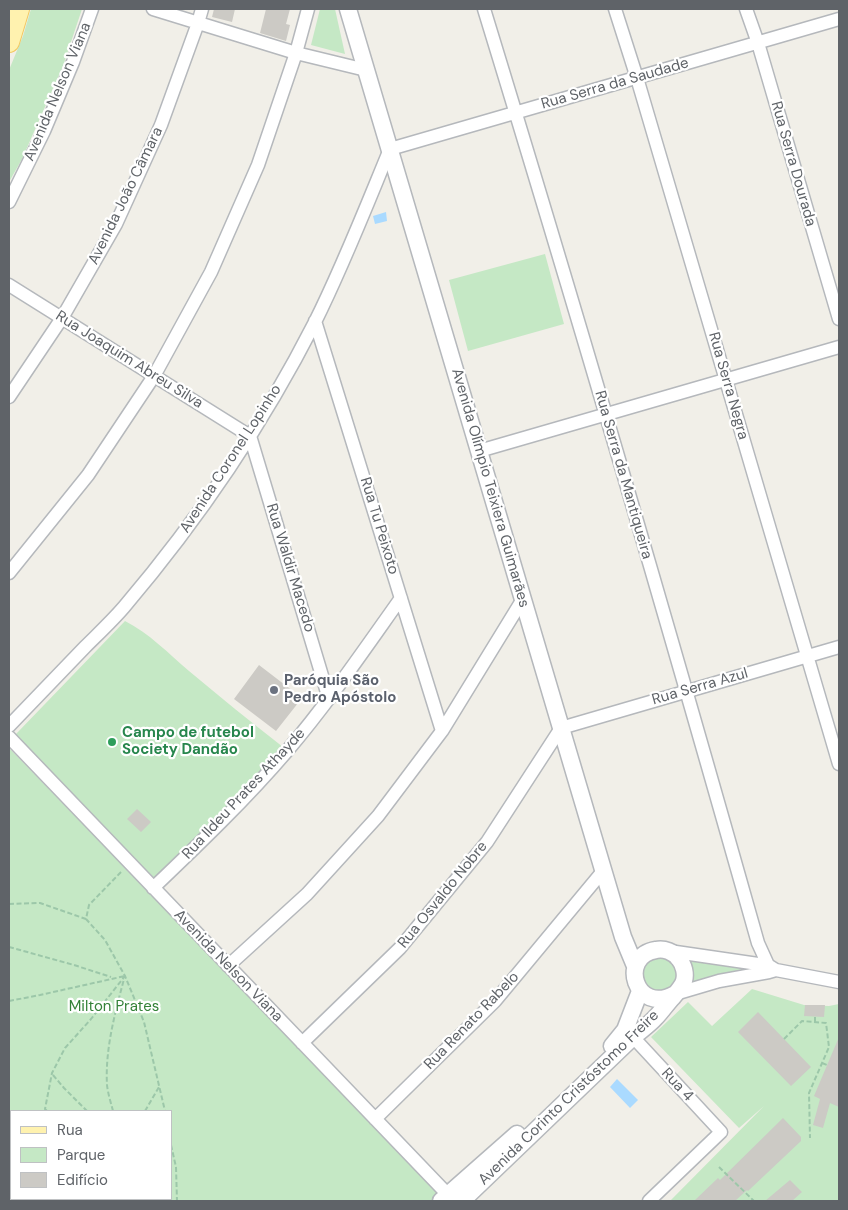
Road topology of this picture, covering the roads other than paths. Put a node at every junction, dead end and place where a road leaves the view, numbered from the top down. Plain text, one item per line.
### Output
1 (19, 9) edge
2 (92, 9) edge
3 (153, 9) edge
4 (202, 9) edge
5 (308, 9) edge
6 (348, 9) edge
7 (484, 9) edge
8 (615, 9) edge
9 (746, 9) edge
10 (839, 19) edge
11 (198, 23) junction
12 (9, 42) edge
13 (758, 43) junction
14 (296, 53) junction
15 (366, 70) junction
16 (637, 78) junction
17 (516, 113) junction
18 (390, 149) junction
19 (9, 202) edge
20 (9, 285) edge
21 (62, 318) junction
22 (839, 319) edge
23 (315, 321) junction
24 (839, 347) edge
25 (154, 376) junction
26 (726, 379) junction
27 (9, 397) edge
28 (605, 414) junction
29 (250, 436) junction
30 (479, 451) junction
31 (9, 573) edge
32 (401, 598) junction
33 (523, 599) junction
34 (839, 647) edge
35 (808, 656) junction
36 (687, 691) junction
37 (329, 699) junction
38 (9, 726) edge
39 (561, 728) junction
40 (442, 731) junction
41 (9, 738) edge
42 (839, 764) edge
43 (603, 871) junction
44 (153, 888) junction
45 (622, 937) junction
46 (666, 950) junction
47 (228, 966) junction
48 (635, 966) junction
49 (766, 969) junction
50 (839, 982) edge
51 (640, 991) junction
52 (675, 994) junction
53 (633, 1038) junction
54 (302, 1043) junction
55 (544, 1116) junction
56 (375, 1119) junction
57 (451, 1200) edge
58 (649, 1201) edge

1 - 12 main road
2 - 19 street, Avenida Nelson Viana
3 - 11 street
4 - 11 street, Avenida João Câmara
5 - 14 street
6 - 15 street, Avenida Olímpio Teixiera Guimarães
7 - 17 street, Rua Serra da Mantiqueira
8 - 16 street, Rua Serra Negra
9 - 13 street, Rua Serra Dourada
10 - 13 street, Rua Serra da Saudade
11 - 14 street
11 - 21 street, Avenida João Câmara
13 - 16 street, Rua Serra da Saudade
13 - 22 street, Rua Serra Dourada
14 - 15 street
14 - 25 street
15 - 18 street, Avenida Olímpio Teixiera Guimarães
16 - 17 street, Rua Serra da Saudade
16 - 26 street, Rua Serra Negra
17 - 18 street, Rua Serra da Saudade
17 - 28 street, Rua Serra da Mantiqueira
18 - 23 street, Avenida Coronel Lopinho
18 - 30 street, Avenida Olímpio Teixiera Guimarães
20 - 21 street, Rua Joaquim Abreu Silva
21 - 25 street, Rua Joaquim Abreu Silva
21 - 27 street, Avenida João Câmara
23 - 29 street, Avenida Coronel Lopinho
23 - 32 street, Rua Tu Peixoto
24 - 26 street
25 - 29 street, Rua Joaquim Abreu Silva
25 - 31 street
26 - 28 street
26 - 35 street, Rua Serra Negra
28 - 30 street
28 - 36 street, Rua Serra da Mantiqueira
29 - 37 street, Rua Waldir Macedo
29 - 38 street, Avenida Coronel Lopinho
30 - 33 street, Avenida Olímpio Teixiera Guimarães
32 - 37 street, Rua Ildeu Prates Athayde
32 - 40 street, Rua Tu Peixoto
33 - 39 street, Avenida Olímpio Teixiera Guimarães
33 - 40 street
34 - 35 street, Rua Serra Azul
35 - 36 street, Rua Serra Azul
35 - 42 street, Rua Serra Negra
36 - 39 street, Rua Serra Azul
36 - 49 street, Rua Serra da Mantiqueira
37 - 44 street, Rua Ildeu Prates Athayde
39 - 43 street, Avenida Olímpio Teixiera Guimarães
39 - 54 street, Rua Osvaldo Nobre
40 - 47 street
41 - 44 street, Avenida Nelson Viana
43 - 45 street, Avenida Olímpio Teixiera Guimarães
43 - 56 street, Rua Renato Rabelo
44 - 47 street, Avenida Nelson Viana
45 - 46 street
45 - 48 street, Avenida Olímpio Teixiera Guimarães
46 - 48 street, Avenida Corinto Cristóstomo Freire
46 - 49 street, Avenida Corinto Cristóstomo Freire
46 - 52 street, Avenida Corinto Cristóstomo Freire
47 - 54 street, Avenida Nelson Viana
48 - 51 street, Avenida Corinto Cristóstomo Freire
49 - 50 street, Avenida Corinto Cristóstomo Freire
49 - 52 street, Avenida Corinto Cristóstomo Freire
51 - 52 street, Avenida Corinto Cristóstomo Freire
51 - 55 street, Avenida Corinto Cristóstomo Freire
52 - 53 street, Avenida Corinto Cristóstomo Freire
53 - 55 street, Avenida Corinto Cristóstomo Freire
53 - 58 street, Rua 4
54 - 56 street, Avenida Nelson Viana
55 - 57 street, Avenida Corinto Cristóstomo Freire
56 - 57 street, Avenida Nelson Viana

